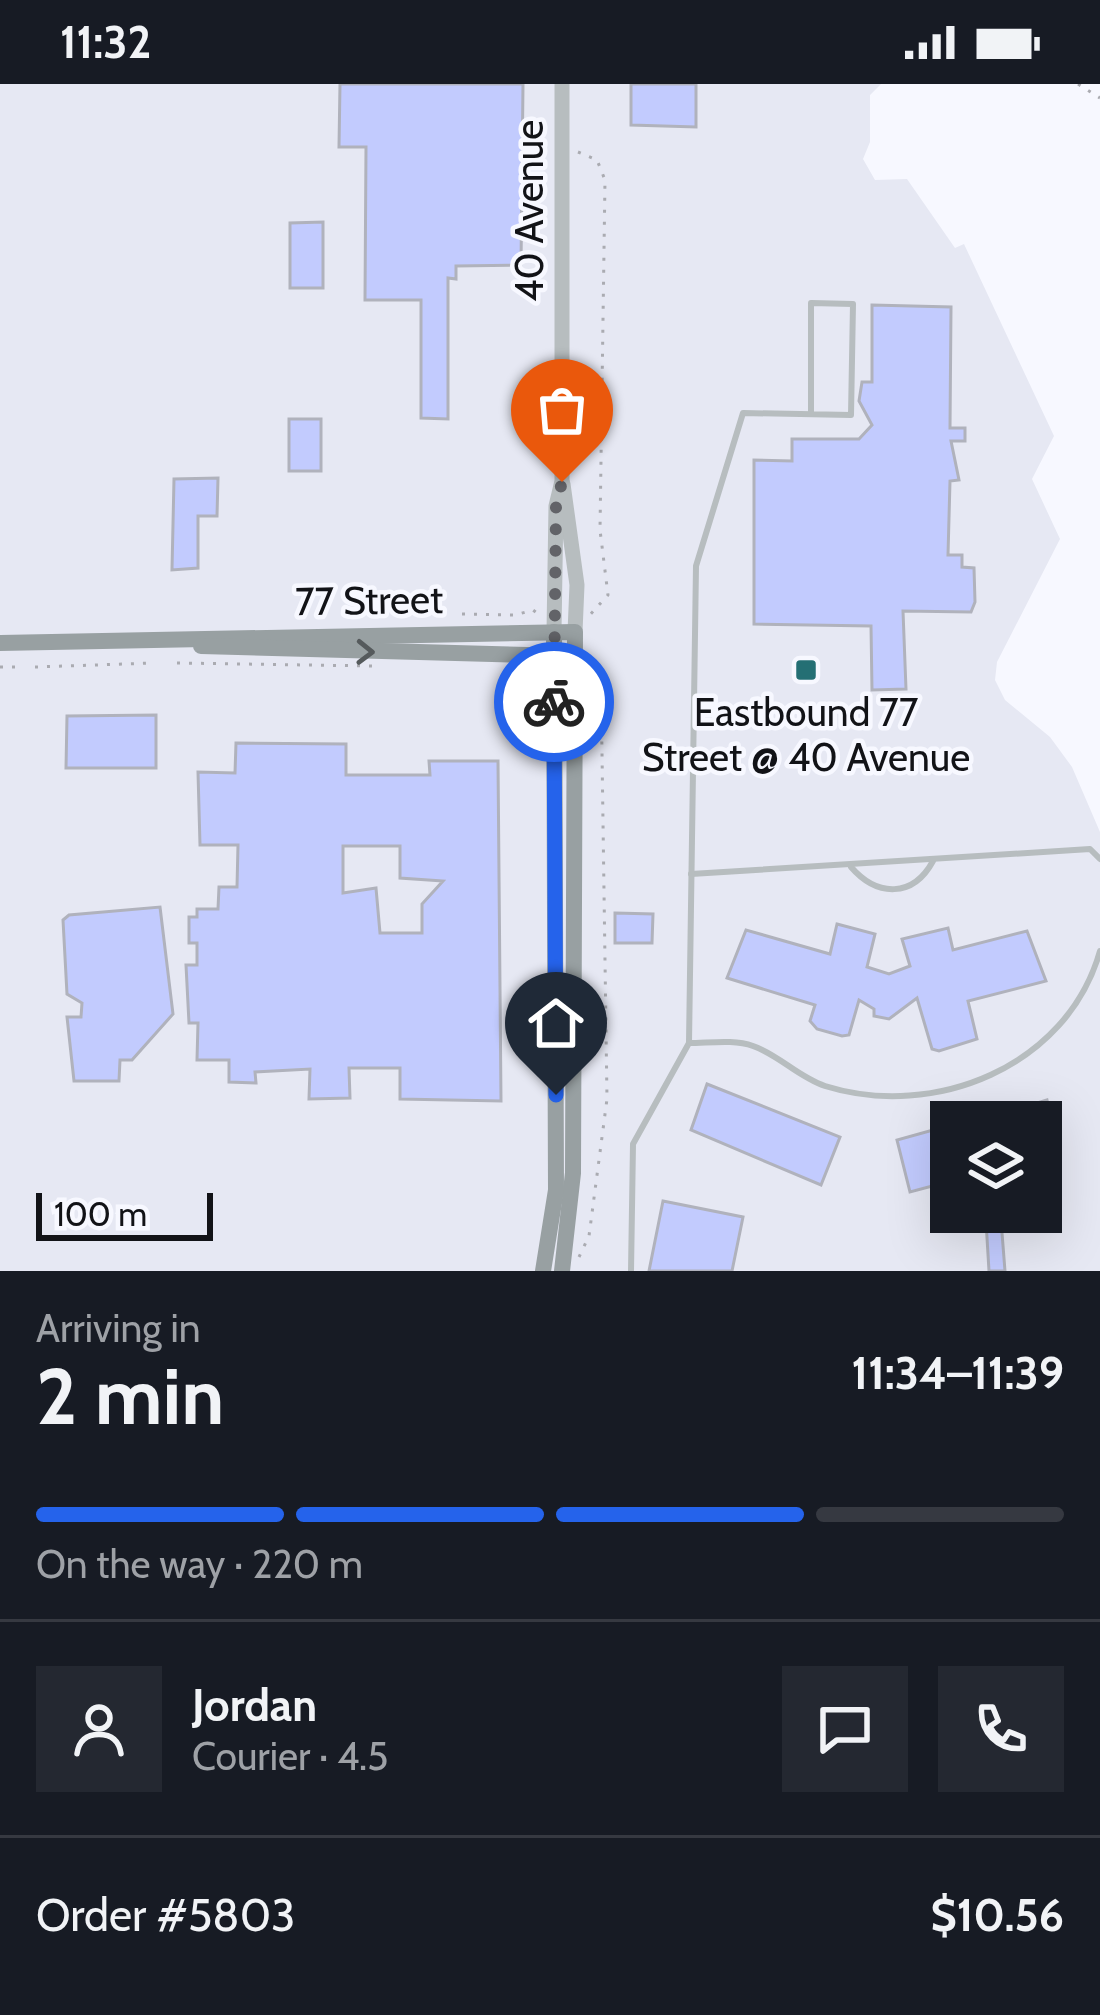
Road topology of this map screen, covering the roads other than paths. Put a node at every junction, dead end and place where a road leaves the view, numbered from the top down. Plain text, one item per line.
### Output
1 (562, 84) edge
2 (811, 415) junction
3 (562, 482) junction
4 (549, 624) junction
5 (581, 625) junction
6 (0, 643) edge
7 (165, 643) junction
8 (554, 656) junction
9 (579, 661) junction
10 (1100, 859) edge
11 (933, 861) junction
12 (850, 867) junction
13 (691, 874) junction
14 (1100, 952) edge
15 (689, 1042) junction
16 (543, 1271) edge
17 (562, 1271) edge
18 (631, 1271) edge

1 - 3 street, 40 Avenue
2 - 2 lane
2 - 13 lane
3 - 4 street, 40 Avenue
3 - 5 street, 40 Avenue
4 - 5 main road, 77 Street
4 - 7 main road, 77 Street
4 - 8 main road
5 - 9 main road, 40 Avenue
6 - 7 main road, 77 Street
7 -> 8 main road, 77 Street
8 - 9 main road, 77 Street
8 - 16 main road
9 - 17 main road, 40 Avenue
10 - 11 lane
11 - 12 lane
11 - 12 lane
12 - 13 lane
13 - 15 lane
14 - 15 lane
15 - 18 lane

